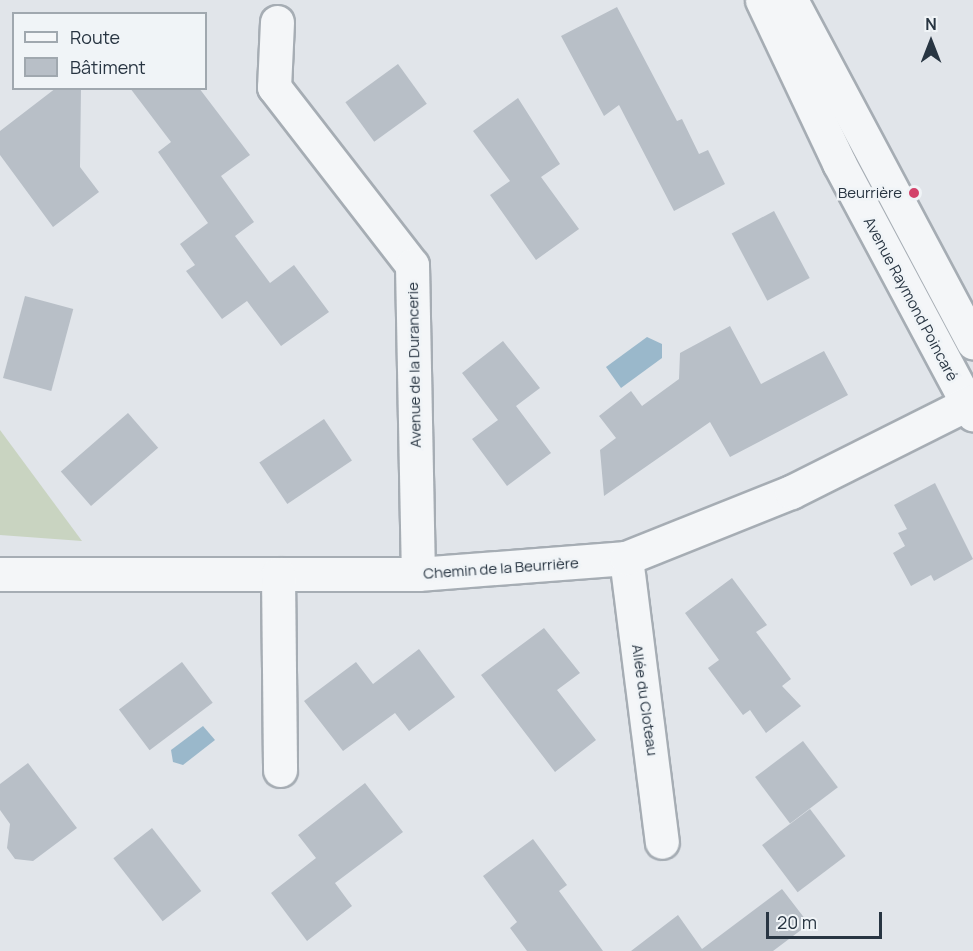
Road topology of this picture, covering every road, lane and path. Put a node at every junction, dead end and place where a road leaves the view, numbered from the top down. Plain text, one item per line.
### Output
1 (762, 0) edge
2 (791, 0) edge
3 (277, 22) dead end
4 (973, 343) edge
5 (971, 406) edge
6 (626, 558) junction
7 (0, 574) edge
8 (278, 574) junction
9 (418, 574) junction
10 (280, 770) dead end
11 (662, 842) dead end

1 - 5 street, Avenue Raymond Poincaré
2 - 4 street
3 - 9 street, Avenue de la Durancerie
5 - 6 street, Chemin de la Beurrière
6 - 9 street, Chemin de la Beurrière
6 - 11 street, Allée du Cloteau
7 - 8 street, Chemin de la Beurrière
8 - 9 street, Chemin de la Beurrière
8 - 10 street

